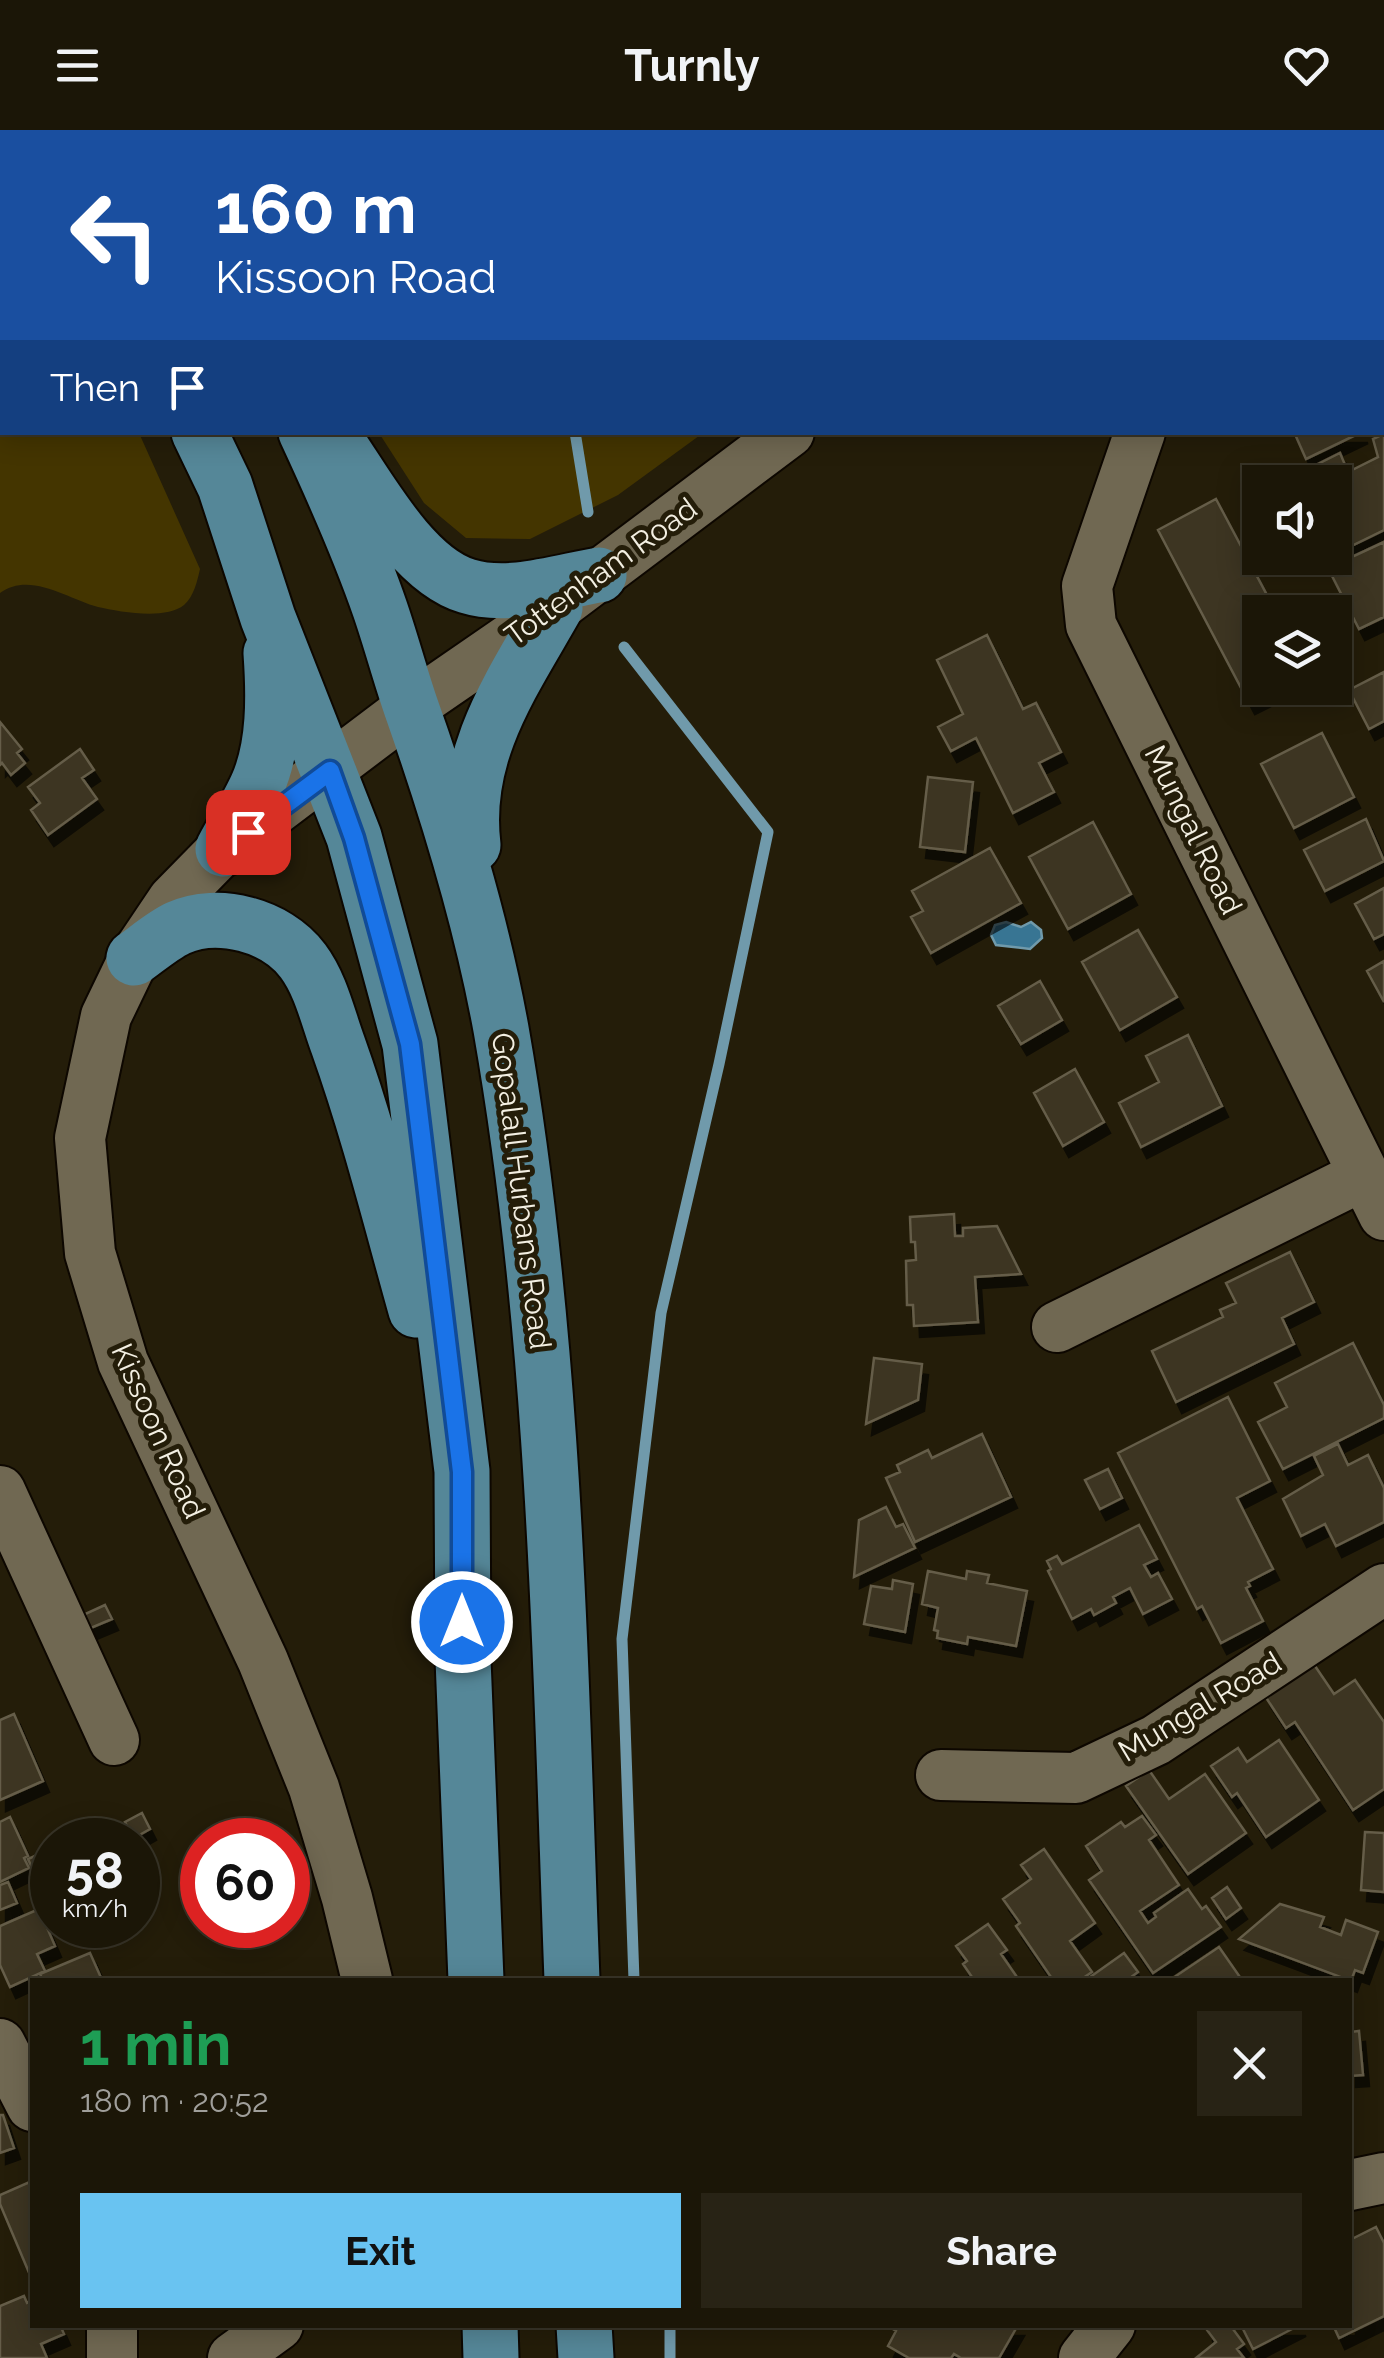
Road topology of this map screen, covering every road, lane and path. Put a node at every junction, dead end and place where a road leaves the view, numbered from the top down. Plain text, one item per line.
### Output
1 (201, 435) edge
2 (307, 435) edge
3 (332, 435) edge
4 (785, 435) edge
5 (1139, 435) edge
6 (599, 575) junction
7 (554, 608) junction
8 (268, 618) junction
9 (411, 707) junction
10 (330, 771) junction
11 (223, 849) junction
12 (134, 958) junction
13 (486, 959) junction
14 (1374, 1195) edge
15 (1057, 1327) dead end
16 (462, 1472) junction
17 (0, 1491) edge
18 (1384, 1589) edge
19 (114, 1740) dead end
20 (941, 1775) dead end
21 (367, 1978) edge
22 (476, 1978) edge
23 (572, 1978) edge
24 (0, 2044) edge
25 (30, 2102) edge
26 (1384, 2178) edge
27 (1352, 2185) edge
28 (112, 2328) edge
29 (274, 2328) edge
30 (490, 2328) edge
31 (584, 2328) edge
32 (1108, 2328) edge
33 (112, 2358) edge
34 (233, 2358) edge
35 (491, 2358) edge
36 (586, 2358) edge
37 (1084, 2358) edge

1 - 8 main road
2 - 9 main road, Gopalall Hurbans Road
3 - 6 main road
4 - 6 street, Tottenham Road
5 - 14 street, Mungal Road
6 - 7 street, Tottenham Road
7 - 9 street, Tottenham Road
7 - 13 main road
8 - 10 main road
8 - 11 main road
9 - 10 street, Tottenham Road
9 - 13 main road, Gopalall Hurbans Road
10 - 11 street, Kissoon Road
10 - 16 main road
11 - 12 street, Kissoon Road
12 - 16 main road
12 - 21 street, Kissoon Road
13 - 23 main road, Gopalall Hurbans Road
14 - 15 street
16 - 22 main road
17 - 19 street
18 - 20 street, Mungal Road
24 - 25 street
26 - 27 street
28 - 33 street
29 - 34 street
30 - 35 main road
31 - 36 main road
32 - 37 street

